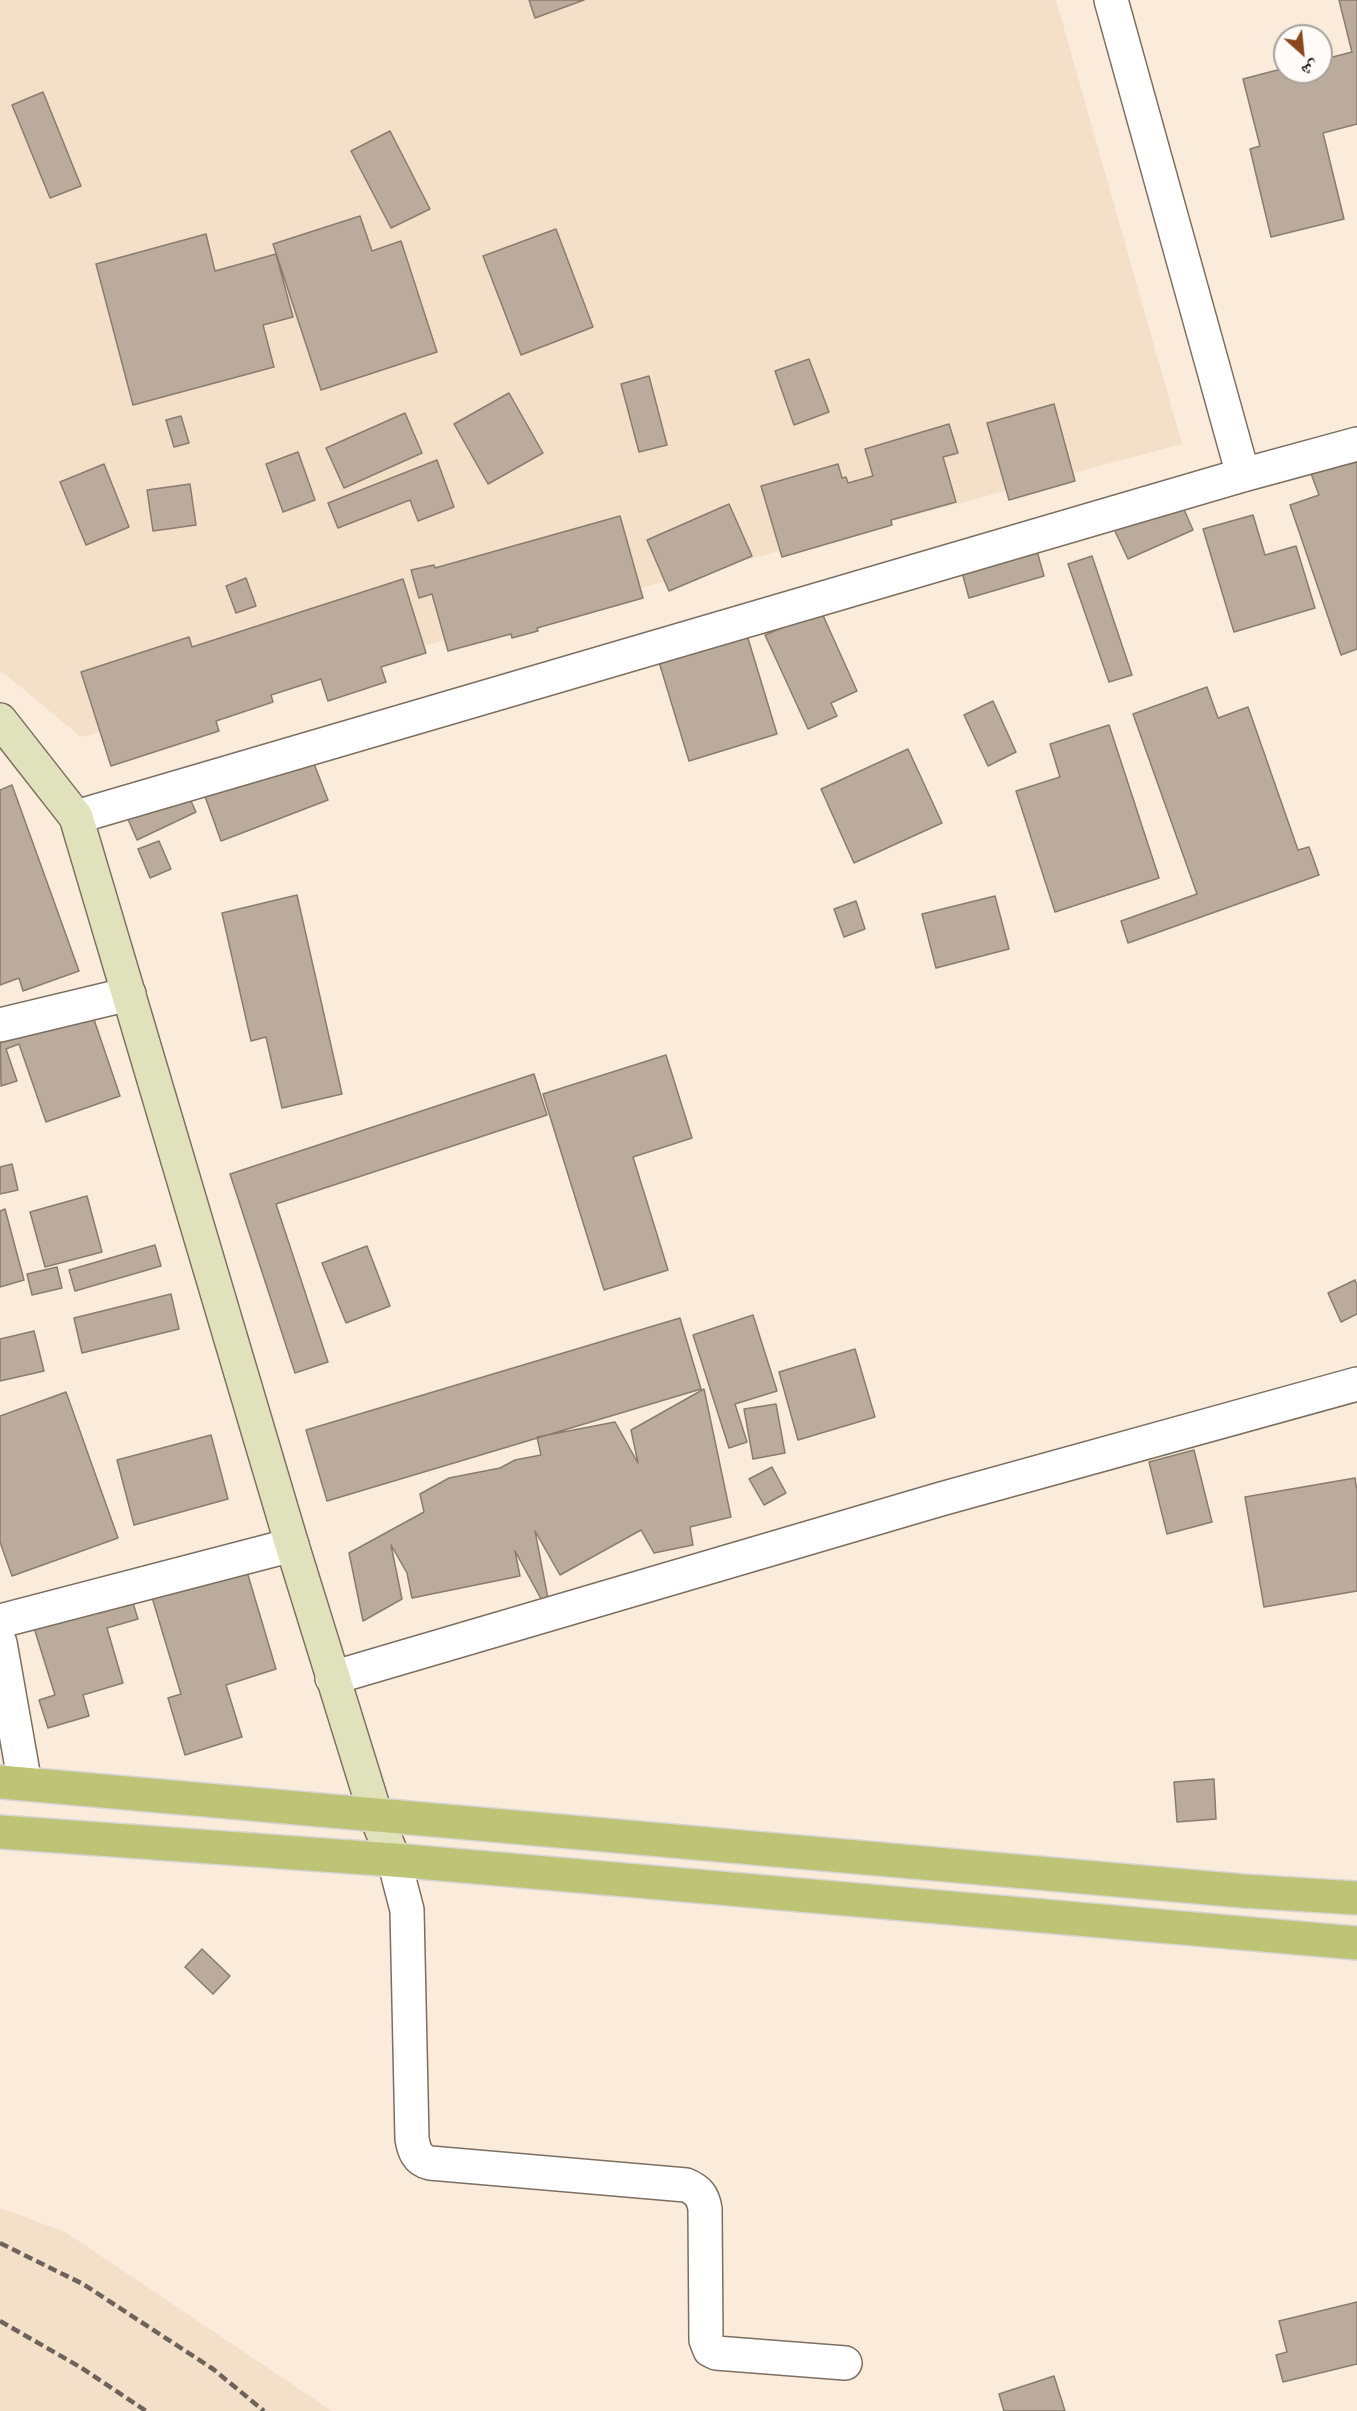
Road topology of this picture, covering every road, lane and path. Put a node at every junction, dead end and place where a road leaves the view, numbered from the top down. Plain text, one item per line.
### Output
1 (1111, 0) edge
2 (1357, 444) edge
3 (1243, 475) junction
4 (0, 720) edge
5 (76, 817) junction
6 (129, 994) junction
7 (0, 1025) edge
8 (1357, 1384) edge
9 (292, 1545) junction
10 (0, 1621) edge
11 (0, 1643) edge
12 (332, 1678) junction
13 (12, 1783) edge
14 (376, 1816) junction
15 (0, 1832) edge
16 (394, 1860) junction
17 (1243, 1891) junction
18 (1357, 1898) edge
19 (1240, 1932) junction
20 (1357, 1943) edge
21 (845, 2363) dead end

1 - 3 street
2 - 3 street
3 - 5 street
4 - 5 street
5 - 6 street
6 - 7 street
6 - 9 street
8 - 12 street
9 - 10 street
9 - 12 street
11 - 13 street
12 - 14 street
13 - 14 main road
14 - 16 street
14 - 17 main road
15 - 16 main road
16 - 19 main road
16 - 21 street
17 - 18 main road
17 - 19 main road
19 - 20 main road

